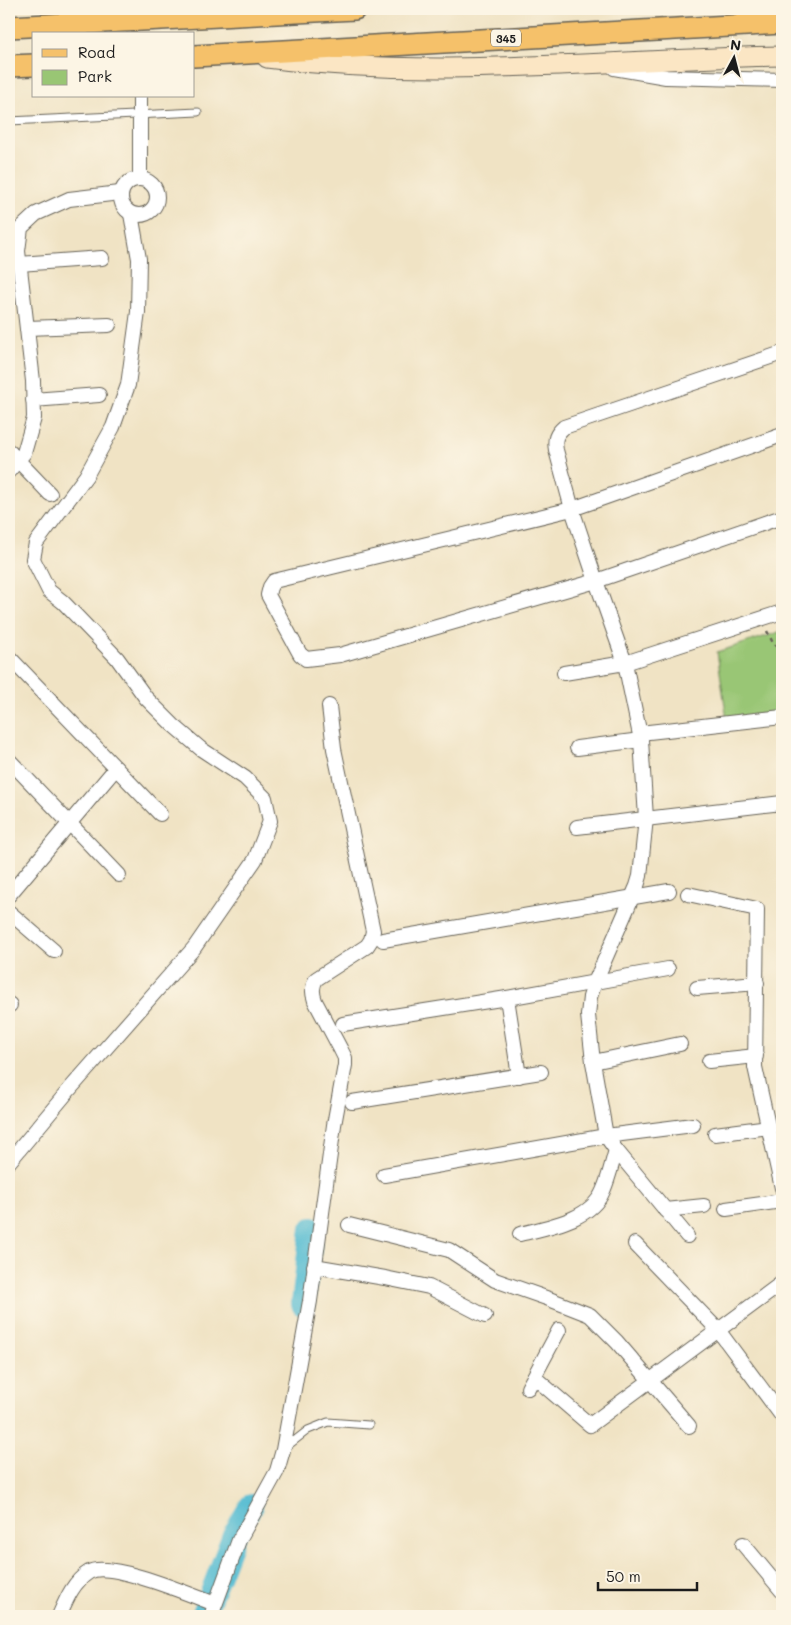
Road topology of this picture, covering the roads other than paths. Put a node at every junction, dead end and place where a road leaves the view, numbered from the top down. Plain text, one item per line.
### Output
1 (355, 9) edge
2 (782, 23) edge
3 (9, 27) edge
4 (229, 54) junction
5 (195, 56) edge
6 (782, 56) edge
7 (590, 64) junction
8 (32, 65) edge
9 (9, 66) edge
10 (782, 80) edge
11 (140, 98) edge
12 (198, 112) dead end
13 (141, 114) junction
14 (9, 121) edge
15 (140, 179) junction
16 (120, 193) junction
17 (131, 214) junction
18 (102, 258) dead end
19 (19, 264) junction
20 (109, 325) dead end
21 (27, 328) junction
22 (782, 353) edge
23 (99, 395) dead end
24 (33, 400) junction
25 (782, 435) edge
26 (12, 461) edge
27 (50, 494) dead end
28 (572, 509) junction
29 (782, 517) edge
30 (596, 581) junction
31 (782, 612) edge
32 (9, 657) edge
33 (625, 663) junction
34 (564, 673) dead end
35 (329, 706) dead end
36 (782, 717) edge
37 (641, 736) junction
38 (577, 748) dead end
39 (9, 760) edge
40 (116, 768) junction
41 (782, 803) edge
42 (160, 814) dead end
43 (646, 818) junction
44 (69, 823) junction
45 (577, 827) dead end
46 (118, 876) dead end
47 (668, 891) dead end
48 (688, 894) dead end
49 (9, 895) edge
50 (632, 898) junction
51 (9, 912) edge
52 (383, 940) dead end
53 (54, 950) dead end
54 (668, 969) dead end
55 (595, 982) junction
56 (757, 983) junction
57 (697, 988) dead end
58 (507, 998) junction
59 (343, 1024) dead end
60 (680, 1044) dead end
61 (756, 1056) junction
62 (709, 1061) dead end
63 (593, 1062) junction
64 (541, 1072) dead end
65 (519, 1076) junction
66 (352, 1102) dead end
67 (693, 1125) dead end
68 (769, 1127) junction
69 (715, 1134) dead end
70 (606, 1136) junction
71 (616, 1150) junction
72 (779, 1156) edge
73 (9, 1162) edge
74 (384, 1175) dead end
75 (782, 1188) edge
76 (782, 1201) edge
77 (704, 1206) dead end
78 (726, 1209) dead end
79 (665, 1210) junction
80 (349, 1225) dead end
81 (520, 1234) dead end
82 (687, 1236) dead end
83 (635, 1244) dead end
84 (314, 1266) junction
85 (782, 1283) edge
86 (485, 1316) dead end
87 (559, 1330) dead end
88 (718, 1330) junction
89 (650, 1381) junction
90 (782, 1416) edge
91 (369, 1425) dead end
92 (689, 1426) dead end
93 (283, 1450) junction
94 (743, 1544) dead end
95 (782, 1591) edge
96 (213, 1607) edge
97 (59, 1616) edge

1 - 3 main road
2 - 4 main road, 345
4 - 5 main road, 345
4 - 7 main road, 345
6 - 7 main road, 345
7 - 10 street
8 - 9 main road
11 - 13 street
12 - 13 lane
13 - 14 lane
13 - 15 street
15 - 16 street
15 - 17 street
16 - 17 street
16 - 19 street
17 - 73 street
18 - 19 street
19 - 21 street
20 - 21 street
21 - 24 street
22 - 28 street
23 - 24 street
24 - 26 street
25 - 28 street
26 - 27 street
28 - 30 street
28 - 30 street
29 - 30 street
30 - 33 street
31 - 33 street
32 - 40 street
33 - 34 street
33 - 37 street
35 - 84 street
36 - 37 street
37 - 38 street
37 - 43 street
39 - 44 street
40 - 42 street
40 - 44 street
41 - 43 street
43 - 45 street
43 - 50 street
44 - 46 street
44 - 49 street
47 - 50 street
48 - 56 street
50 - 52 street
50 - 55 street
51 - 53 street
54 - 55 street
55 - 58 street
55 - 63 street
56 - 57 street
56 - 61 street
58 - 59 street
58 - 65 street
60 - 63 street
61 - 62 street
61 - 68 street
63 - 70 street
64 - 65 street
65 - 66 street
67 - 70 street
68 - 69 street
68 - 72 street
70 - 71 street
70 - 74 street
71 - 79 street
71 - 81 street
72 - 75 street
76 - 78 street
77 - 79 street
79 - 82 street
80 - 89 street
83 - 88 street
84 - 86 street
84 - 93 street
85 - 88 street
87 - 89 street
88 - 89 street
88 - 90 street
89 - 92 street
91 - 93 lane
93 - 96 street
94 - 95 street
96 - 97 street

